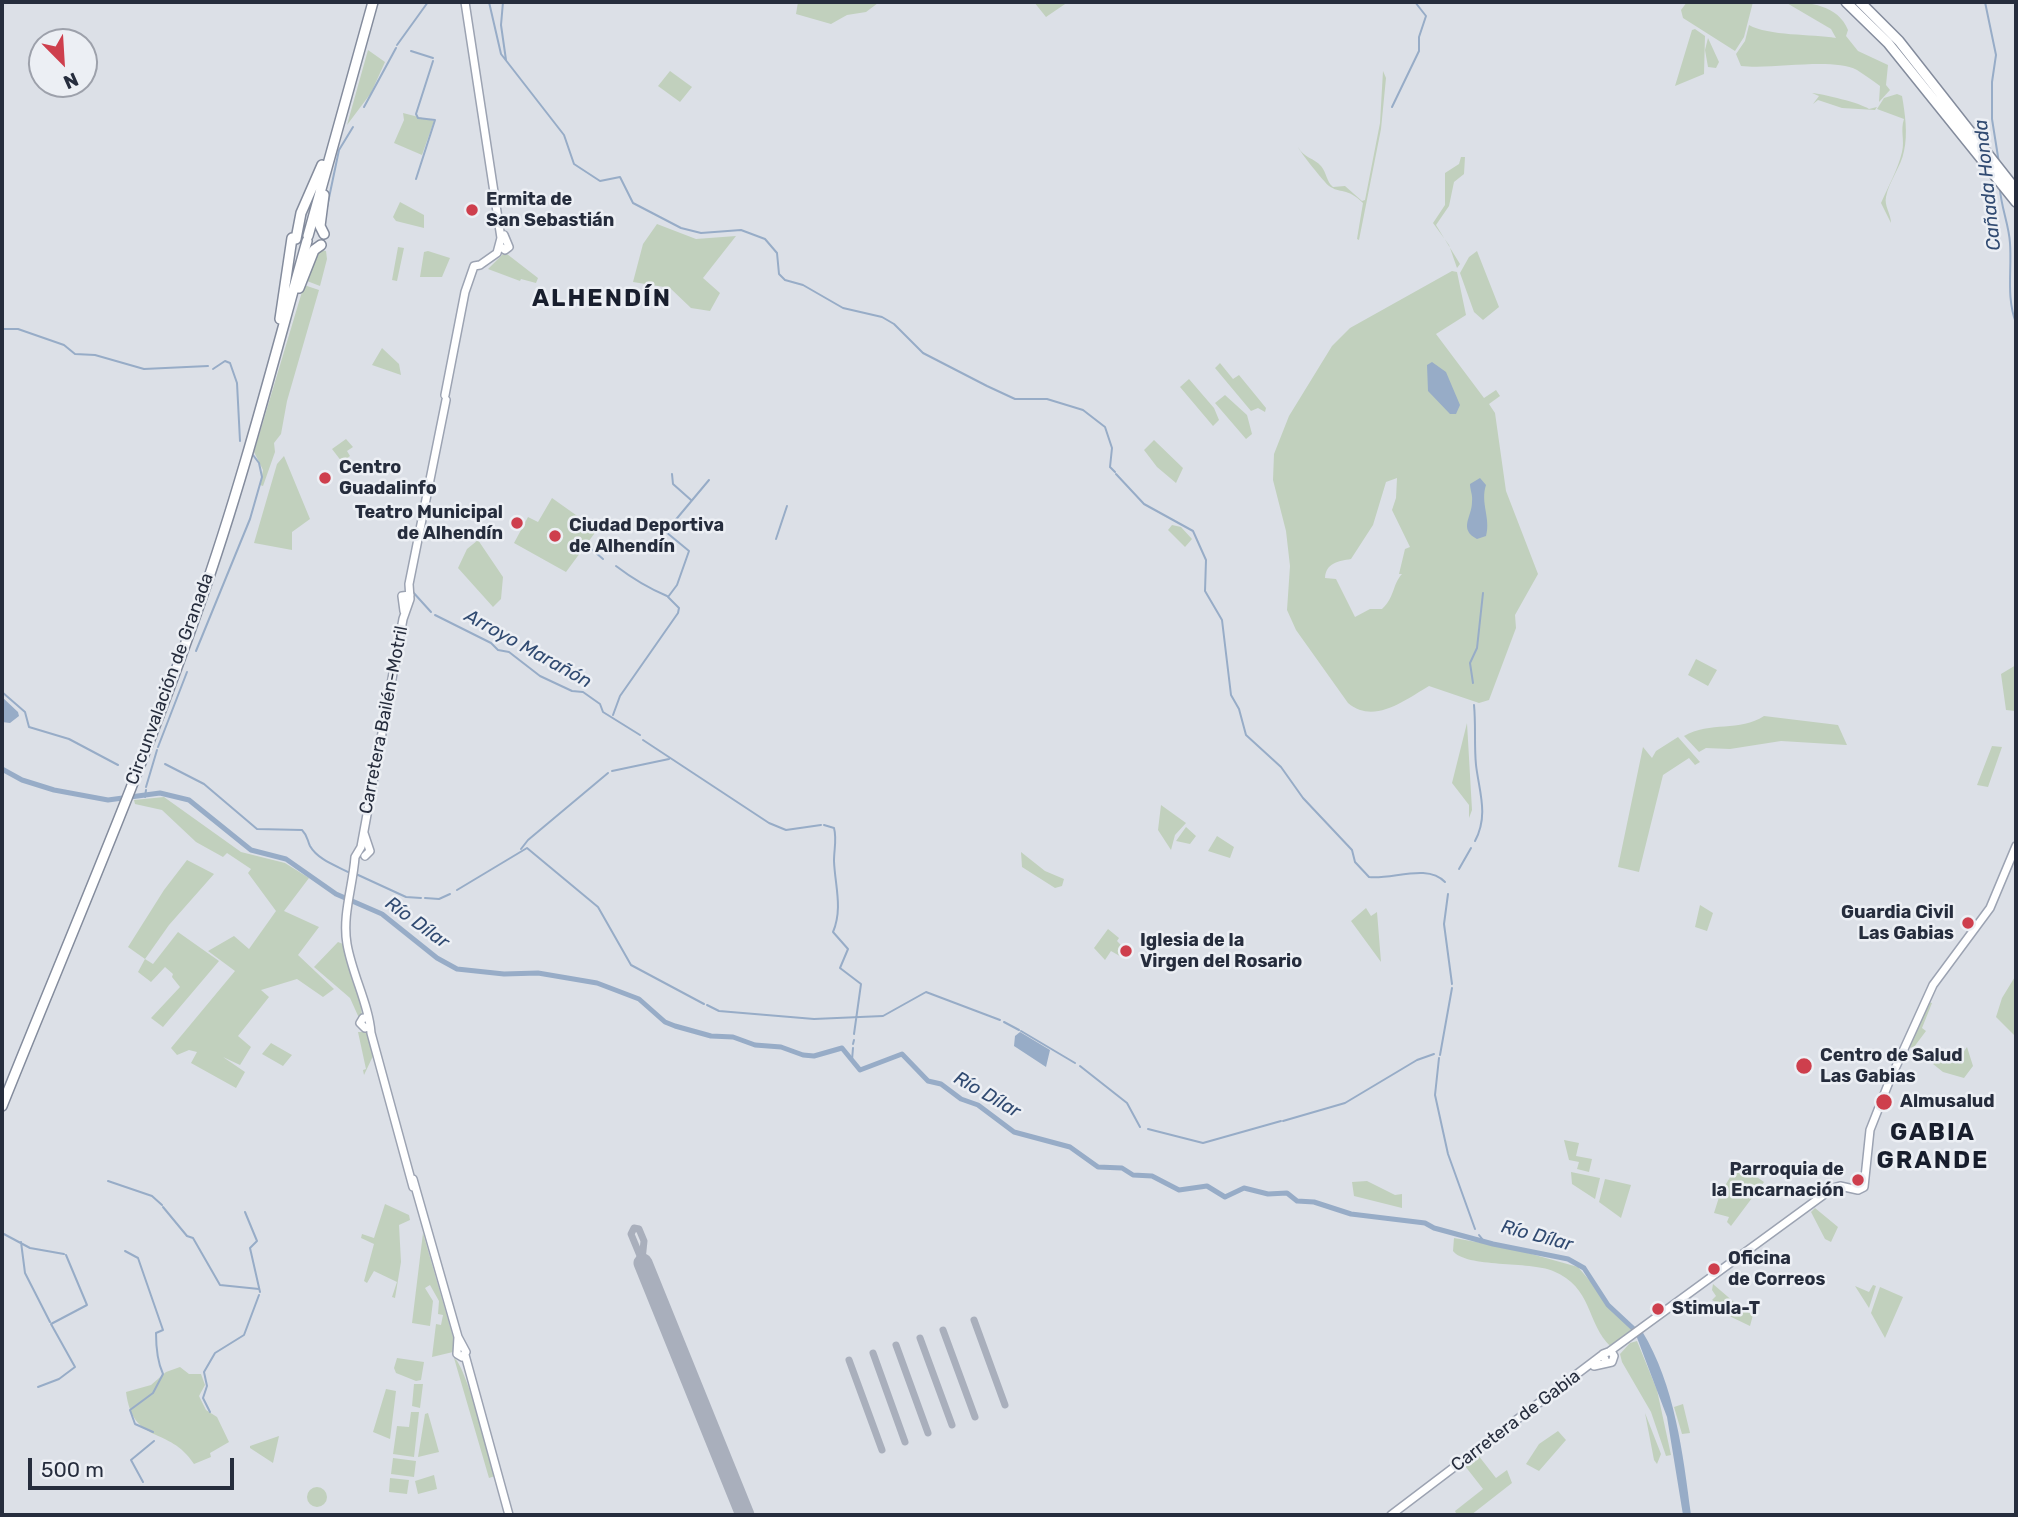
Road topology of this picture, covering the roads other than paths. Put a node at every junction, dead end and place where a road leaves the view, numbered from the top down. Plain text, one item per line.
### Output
1 (370, 2) edge
2 (466, 2) edge
3 (1846, 2) edge
4 (1860, 2) edge
5 (333, 147) junction
6 (2016, 189) edge
7 (2016, 202) edge
8 (324, 234) dead end
9 (301, 238) junction
10 (321, 245) dead end
11 (282, 322) junction
12 (119, 807) junction
13 (2016, 846) edge
14 (2, 1093) edge
15 (2, 1106) edge
16 (509, 1515) edge
17 (1391, 1515) edge

1 - 5 highway, Circunvalación de Granada
1 - 9 highway, Circunvalación de Granada
2 - 16 main road, Carretera Bailén-Motril
3 - 7 highway
4 - 6 highway
5 - 8 highway
5 - 9 highway, Circunvalación de Granada
9 - 11 highway, Circunvalación de Granada
9 - 11 highway
10 - 11 highway
11 - 12 highway, Circunvalación de Granada
12 - 14 highway, Circunvalación de Granada
12 - 15 highway, Circunvalación de Granada
13 - 17 main road, Carretera de Gabia

